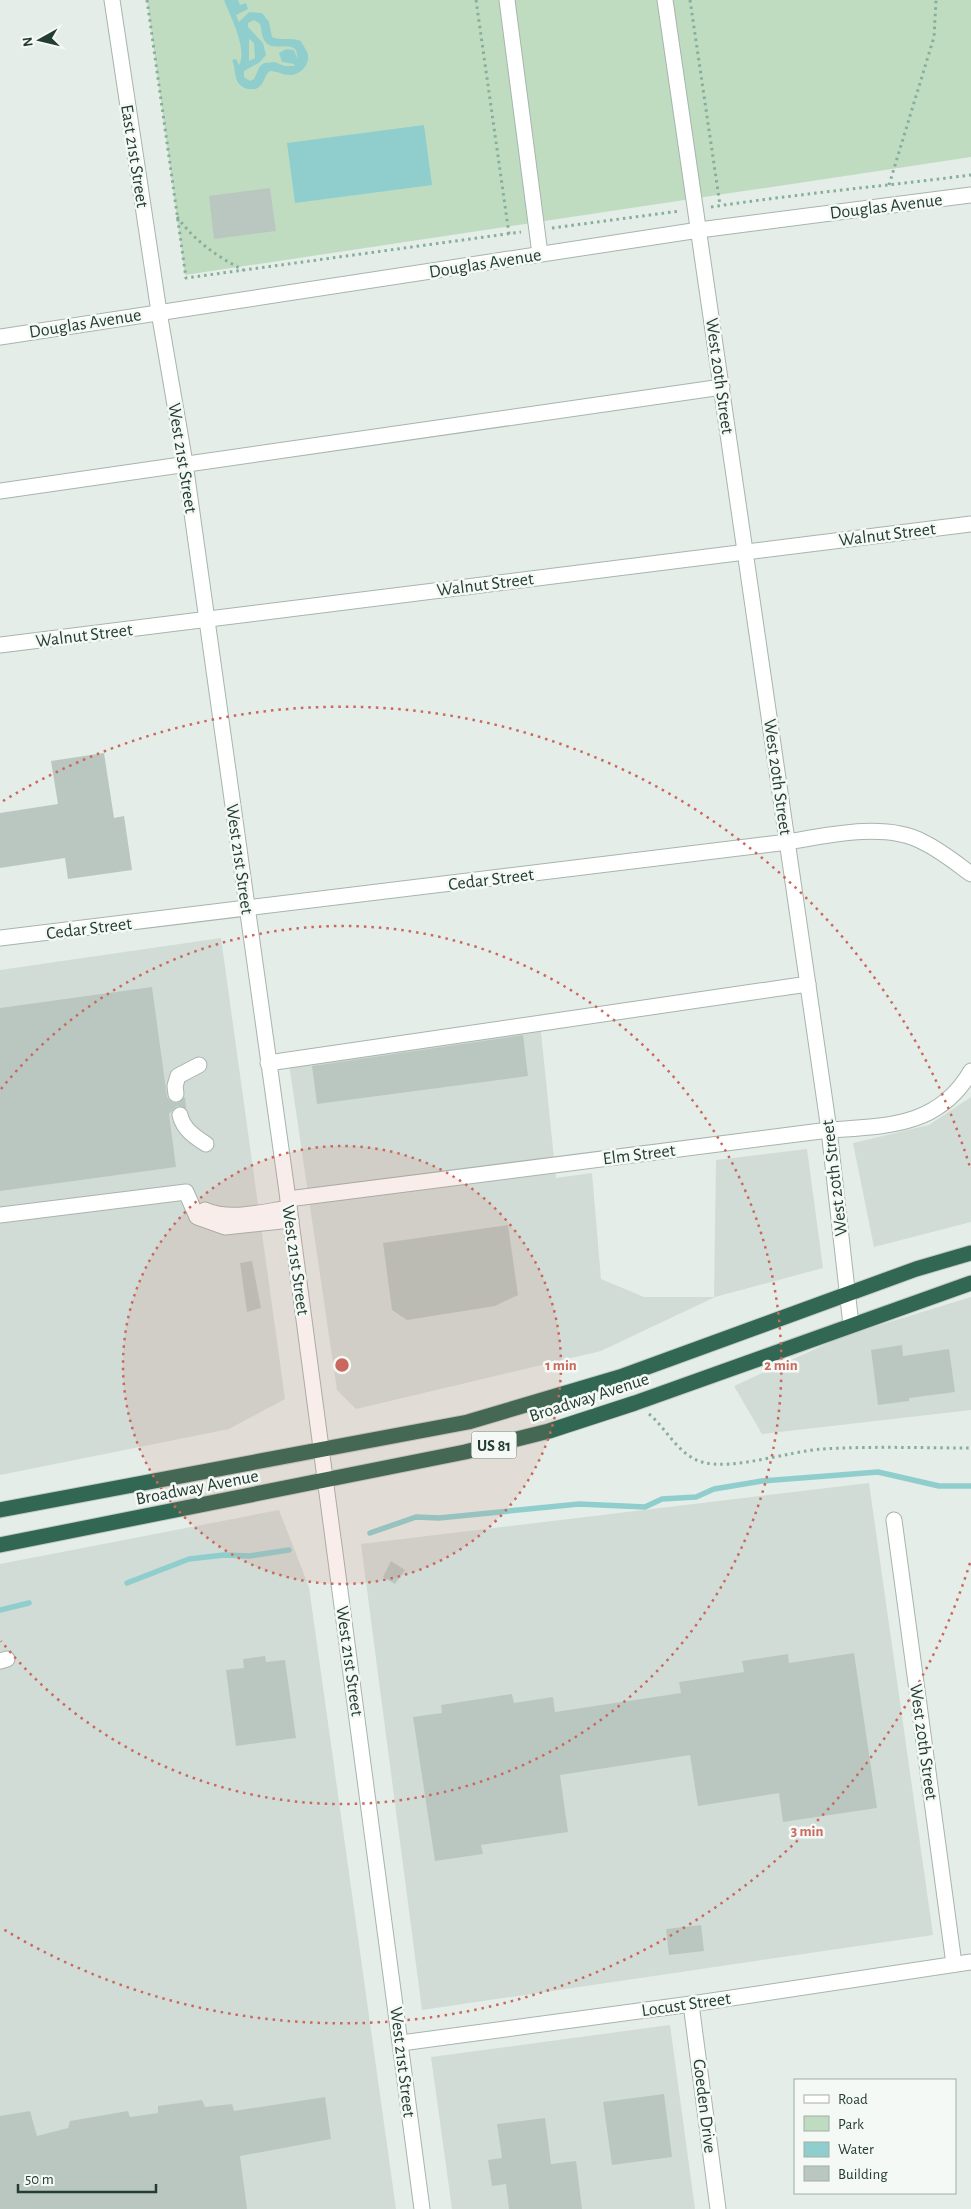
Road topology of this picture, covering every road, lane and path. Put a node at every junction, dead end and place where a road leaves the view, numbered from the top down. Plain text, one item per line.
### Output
1 (112, 0) edge
2 (147, 0) edge
3 (476, 0) edge
4 (507, 0) edge
5 (665, 0) edge
6 (690, 0) edge
7 (936, 0) edge
8 (971, 175) edge
9 (971, 195) edge
10 (720, 205) dead end
11 (177, 217) junction
12 (699, 230) junction
13 (509, 234) dead end
14 (540, 254) junction
15 (244, 270) dead end
16 (186, 278) dead end
17 (159, 312) junction
18 (0, 337) edge
19 (722, 387) junction
20 (184, 464) junction
21 (0, 491) edge
22 (971, 524) edge
23 (746, 552) junction
24 (206, 619) junction
25 (0, 645) edge
26 (788, 842) junction
27 (971, 874) edge
28 (247, 910) junction
29 (0, 938) edge
30 (808, 984) junction
31 (268, 1063) junction
32 (199, 1065) dead end
33 (971, 1071) edge
34 (176, 1094) dead end
35 (180, 1115) dead end
36 (829, 1130) junction
37 (206, 1144) dead end
38 (289, 1209) junction
39 (0, 1215) edge
40 (971, 1253) edge
41 (971, 1282) edge
42 (847, 1294) junction
43 (851, 1325) junction
44 (635, 1403) junction
45 (971, 1448) edge
46 (322, 1450) junction
47 (326, 1480) junction
48 (0, 1510) edge
49 (894, 1520) dead end
50 (0, 1545) edge
51 (971, 1962) edge
52 (954, 1964) junction
53 (691, 2004) junction
54 (401, 2043) junction
55 (422, 2209) edge
56 (718, 2209) edge

1 - 17 street, East 21st Street
2 - 11 path
3 - 13 path
4 - 14 street
5 - 12 street, West 20th Street
6 - 10 path
7 - 8 path
9 - 12 street, Douglas Avenue
11 - 15 path
11 - 16 path
12 - 14 street, Douglas Avenue
12 - 19 street, West 20th Street
14 - 17 street, Douglas Avenue
17 - 18 street, Douglas Avenue
17 - 20 street, West 21st Street
19 - 20 street
19 - 23 street, West 20th Street
20 - 21 street
20 - 24 street, West 21st Street
22 - 23 street, Walnut Street
23 - 24 street, Walnut Street
23 - 26 street, West 20th Street
24 - 25 street, Walnut Street
24 - 28 street, West 21st Street
26 - 27 street, Cedar Street
26 - 28 street, Cedar Street
26 - 30 street, West 20th Street
28 - 29 street, Cedar Street
28 - 31 street, West 21st Street
30 - 31 street
30 - 36 street, West 20th Street
31 - 38 street, West 21st Street
32 - 34 street
33 - 36 street, Elm Street
35 - 37 street
36 - 38 street, Elm Street
36 - 42 street, West 20th Street
38 - 39 street, Elm Street
38 - 46 street, West 21st Street
40 - 42 highway, Broadway Avenue / US 81
41 - 43 highway, Broadway Avenue / US 81
42 - 43 street, West 20th Street
42 - 46 highway, Broadway Avenue / US 81
43 - 44 highway, Broadway Avenue / US 81
44 - 45 path
44 - 47 highway, Broadway Avenue / US 81
46 - 47 street, West 21st Street
46 - 48 highway, Broadway Avenue / US 81
47 - 50 highway, Broadway Avenue / US 81
47 - 54 street, West 21st Street
49 - 52 street, West 20th Street
51 - 52 street, Locust Street
52 - 53 street, Locust Street
53 - 54 street, Locust Street
53 - 56 street, Goeden Drive
54 - 55 street, West 21st Street

